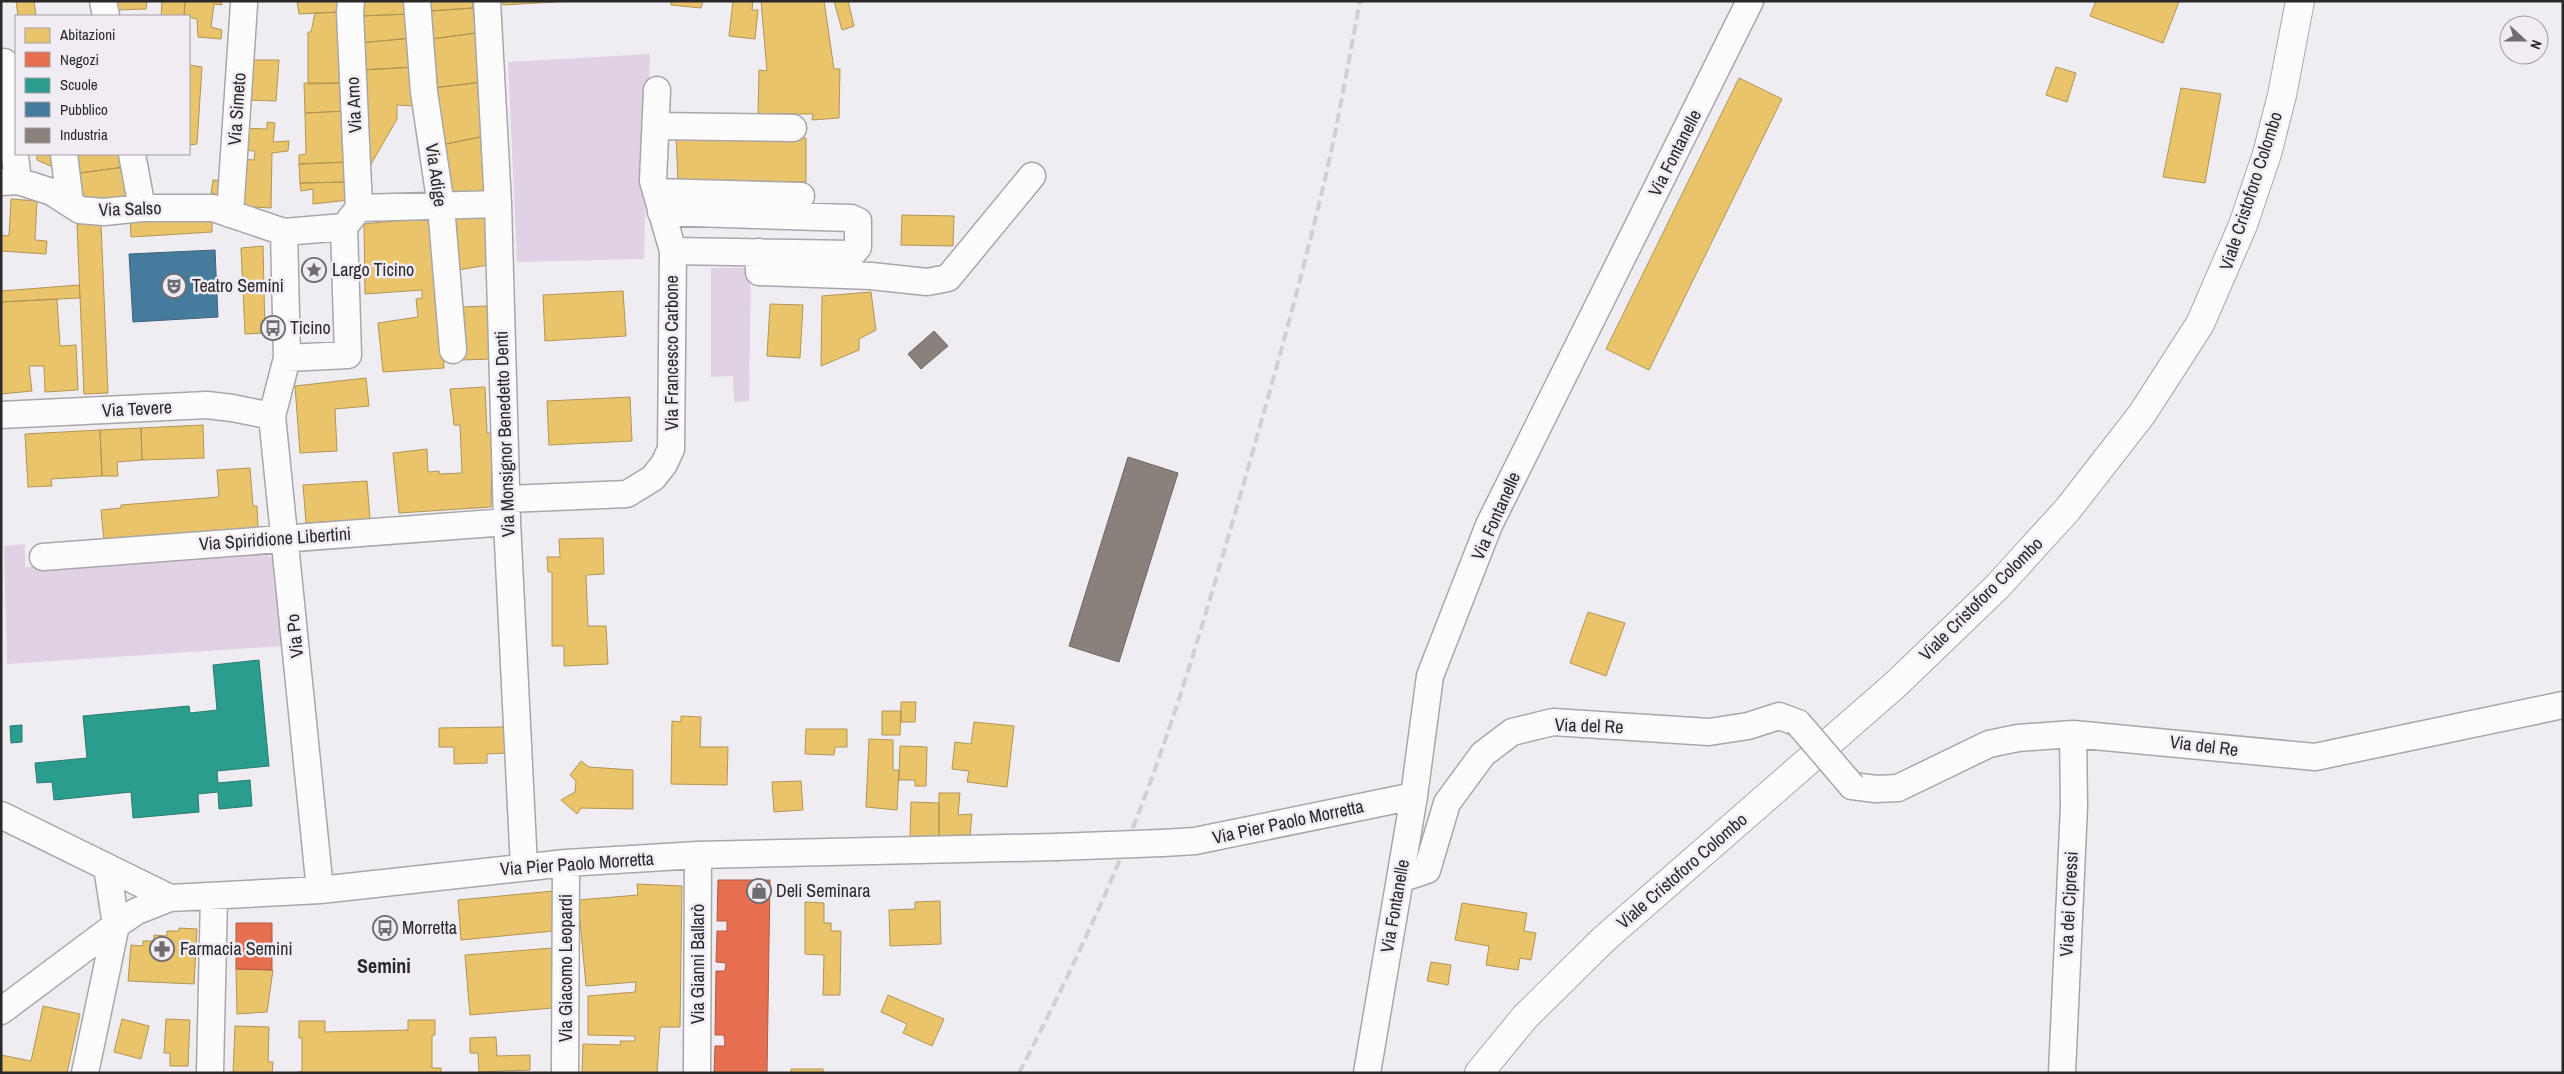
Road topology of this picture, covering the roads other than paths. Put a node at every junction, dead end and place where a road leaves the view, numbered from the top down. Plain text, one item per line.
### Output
1 (103, 1) edge
2 (351, 1) edge
3 (418, 1) edge
4 (487, 1) edge
5 (1750, 1) edge
6 (2300, 1) edge
7 (244, 4) dead end
8 (106, 15) edge
9 (1, 63) edge
10 (657, 90) dead end
11 (657, 126) junction
12 (793, 128) dead end
13 (64, 155) edge
14 (132, 155) edge
15 (1032, 176) dead end
16 (10, 181) edge
17 (801, 196) dead end
18 (659, 202) junction
19 (70, 203) junction
20 (498, 204) junction
21 (440, 206) junction
22 (142, 208) junction
23 (230, 214) junction
24 (351, 217) junction
25 (273, 228) junction
26 (673, 251) junction
27 (759, 252) junction
28 (453, 350) dead end
29 (284, 370) junction
30 (1, 415) edge
31 (272, 416) junction
32 (507, 511) junction
33 (284, 539) junction
34 (43, 557) dead end
35 (2563, 705) edge
36 (2073, 734) junction
37 (1414, 796) junction
38 (1, 815) edge
39 (698, 855) junction
40 (566, 863) junction
41 (107, 866) junction
42 (524, 867) junction
43 (1400, 879) junction
44 (320, 890) junction
45 (214, 897) junction
46 (170, 898) junction
47 (116, 925) junction
48 (1, 1011) edge
49 (85, 1073) edge
50 (210, 1073) edge
51 (565, 1073) edge
52 (697, 1073) edge
53 (1367, 1073) edge
54 (1479, 1073) edge
55 (2062, 1073) edge

1 - 8 street
2 - 24 street, Via Arno
3 - 21 street, Via Adige
4 - 20 street, Via Monsignor Benedetto Denti
5 - 37 street, Via Fontanelle
6 - 54 main road, Viale Cristoforo Colombo
7 - 23 street, Via Simeto
9 - 16 street
10 - 11 street
11 - 12 street
11 - 18 street
13 - 19 street
14 - 22 street
15 - 27 street
16 - 19 street, Via Salso
17 - 18 street
18 - 26 street
18 - 27 street, Via Francesco Carbone
19 - 22 street, Via Salso
20 - 21 street
20 - 32 street, Via Monsignor Benedetto Denti
21 - 24 street
21 - 28 street, Via Adige
22 - 23 street, Via Salso
23 - 25 street, Via Salso
24 - 25 street
24 - 29 street, Via Arno
25 - 29 street, Via Po
26 - 27 street, Via Francesco Carbone
26 - 32 street, Via Francesco Carbone
29 - 31 street, Via Po
30 - 31 street, Via Tevere
31 - 33 street, Via Po
32 - 33 street, Via Spiridione Libertini
32 - 42 street, Via Monsignor Benedetto Denti
33 - 34 street, Via Spiridione Libertini
33 - 44 street, Via Po
35 - 36 street, Via del Re
36 - 43 street, Via del Re, bridge
36 - 55 street, Via dei Cipressi
37 - 39 street, Via Pier Paolo Morretta, bridge
37 - 43 street, Via Fontanelle
38 - 41 street, Via Pier Paolo Morretta
39 - 40 street, Via Pier Paolo Morretta
39 - 52 street, Via Gianni Ballarò
40 - 42 street, Via Pier Paolo Morretta
40 - 51 street, Via Giacomo Leopardi
41 - 46 street, Via Pier Paolo Morretta
41 - 47 street
42 - 44 street, Via Pier Paolo Morretta
43 - 53 street, Via Fontanelle
44 - 45 street, Via Pier Paolo Morretta
45 - 46 street, Via Pier Paolo Morretta
45 - 50 street
46 - 47 street
47 - 48 street
47 - 49 street

